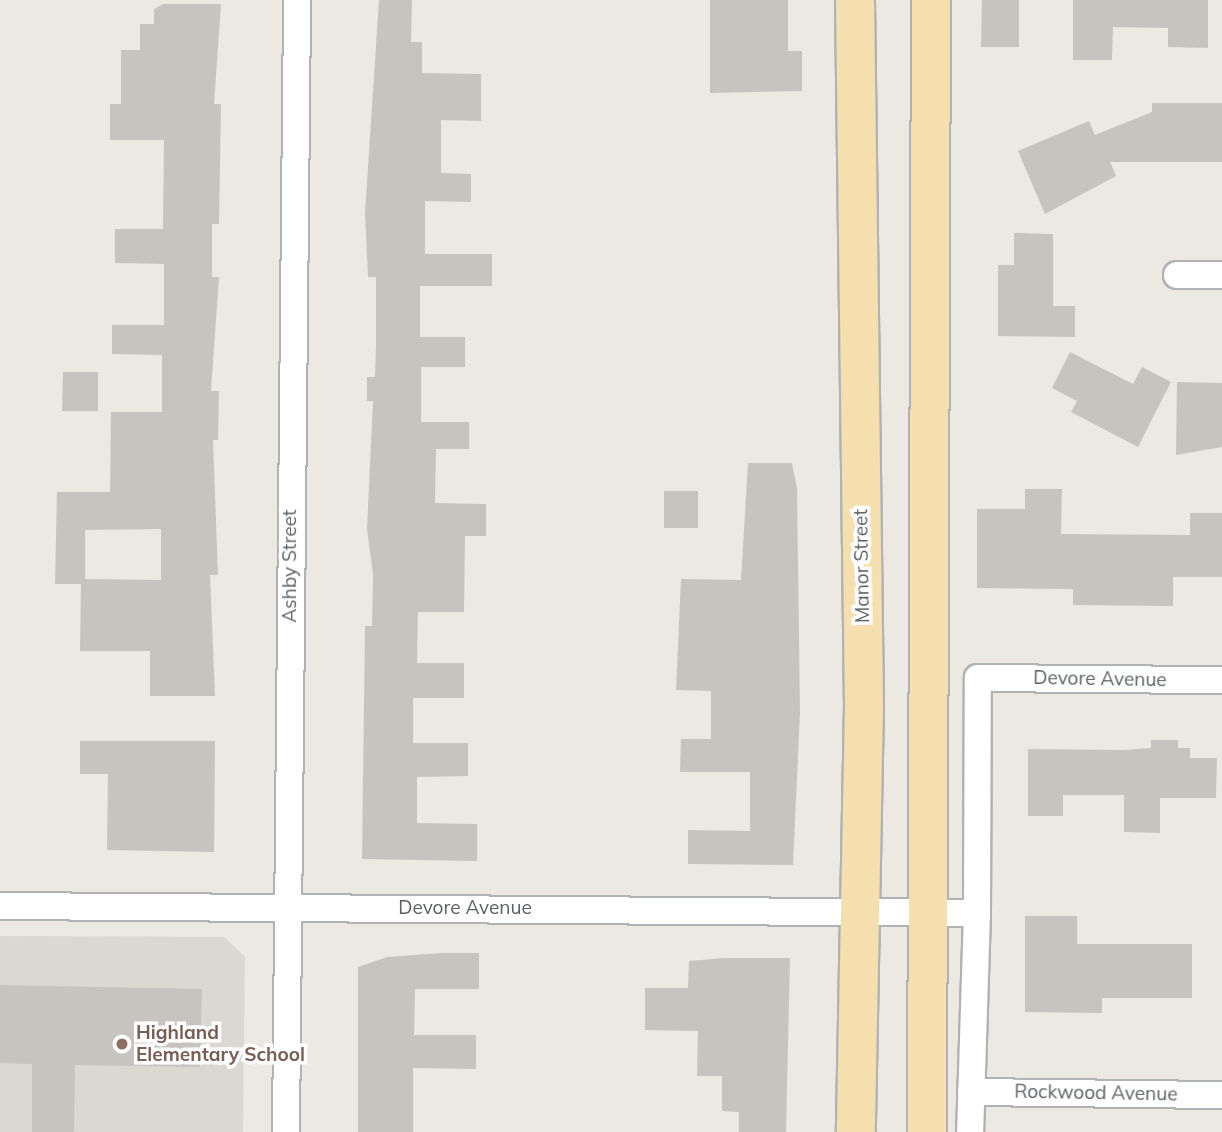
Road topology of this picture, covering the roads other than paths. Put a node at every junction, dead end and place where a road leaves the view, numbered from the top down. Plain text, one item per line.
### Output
1 (297, 0) edge
2 (855, 0) edge
3 (931, 0) edge
4 (1177, 275) dead end
5 (1222, 275) edge
6 (1222, 680) edge
7 (0, 906) edge
8 (287, 907) junction
9 (858, 911) junction
10 (929, 912) junction
11 (977, 913) junction
12 (971, 1092) junction
13 (1222, 1095) edge
14 (286, 1132) edge
15 (856, 1132) edge
16 (927, 1132) edge
17 (970, 1132) edge

1 - 8 street, Ashby Street
2 - 9 main road, Manor Street
3 - 10 main road
4 - 5 street
6 - 11 street, Devore Avenue
7 - 8 street, Devore Avenue
8 - 9 street, Devore Avenue
8 - 14 street, Ashby Street
9 - 10 street, Devore Avenue
9 - 15 main road, Manor Street
10 - 11 street, Devore Avenue
10 - 16 main road
11 - 12 street
12 - 13 street, Rockwood Avenue
12 - 17 street

